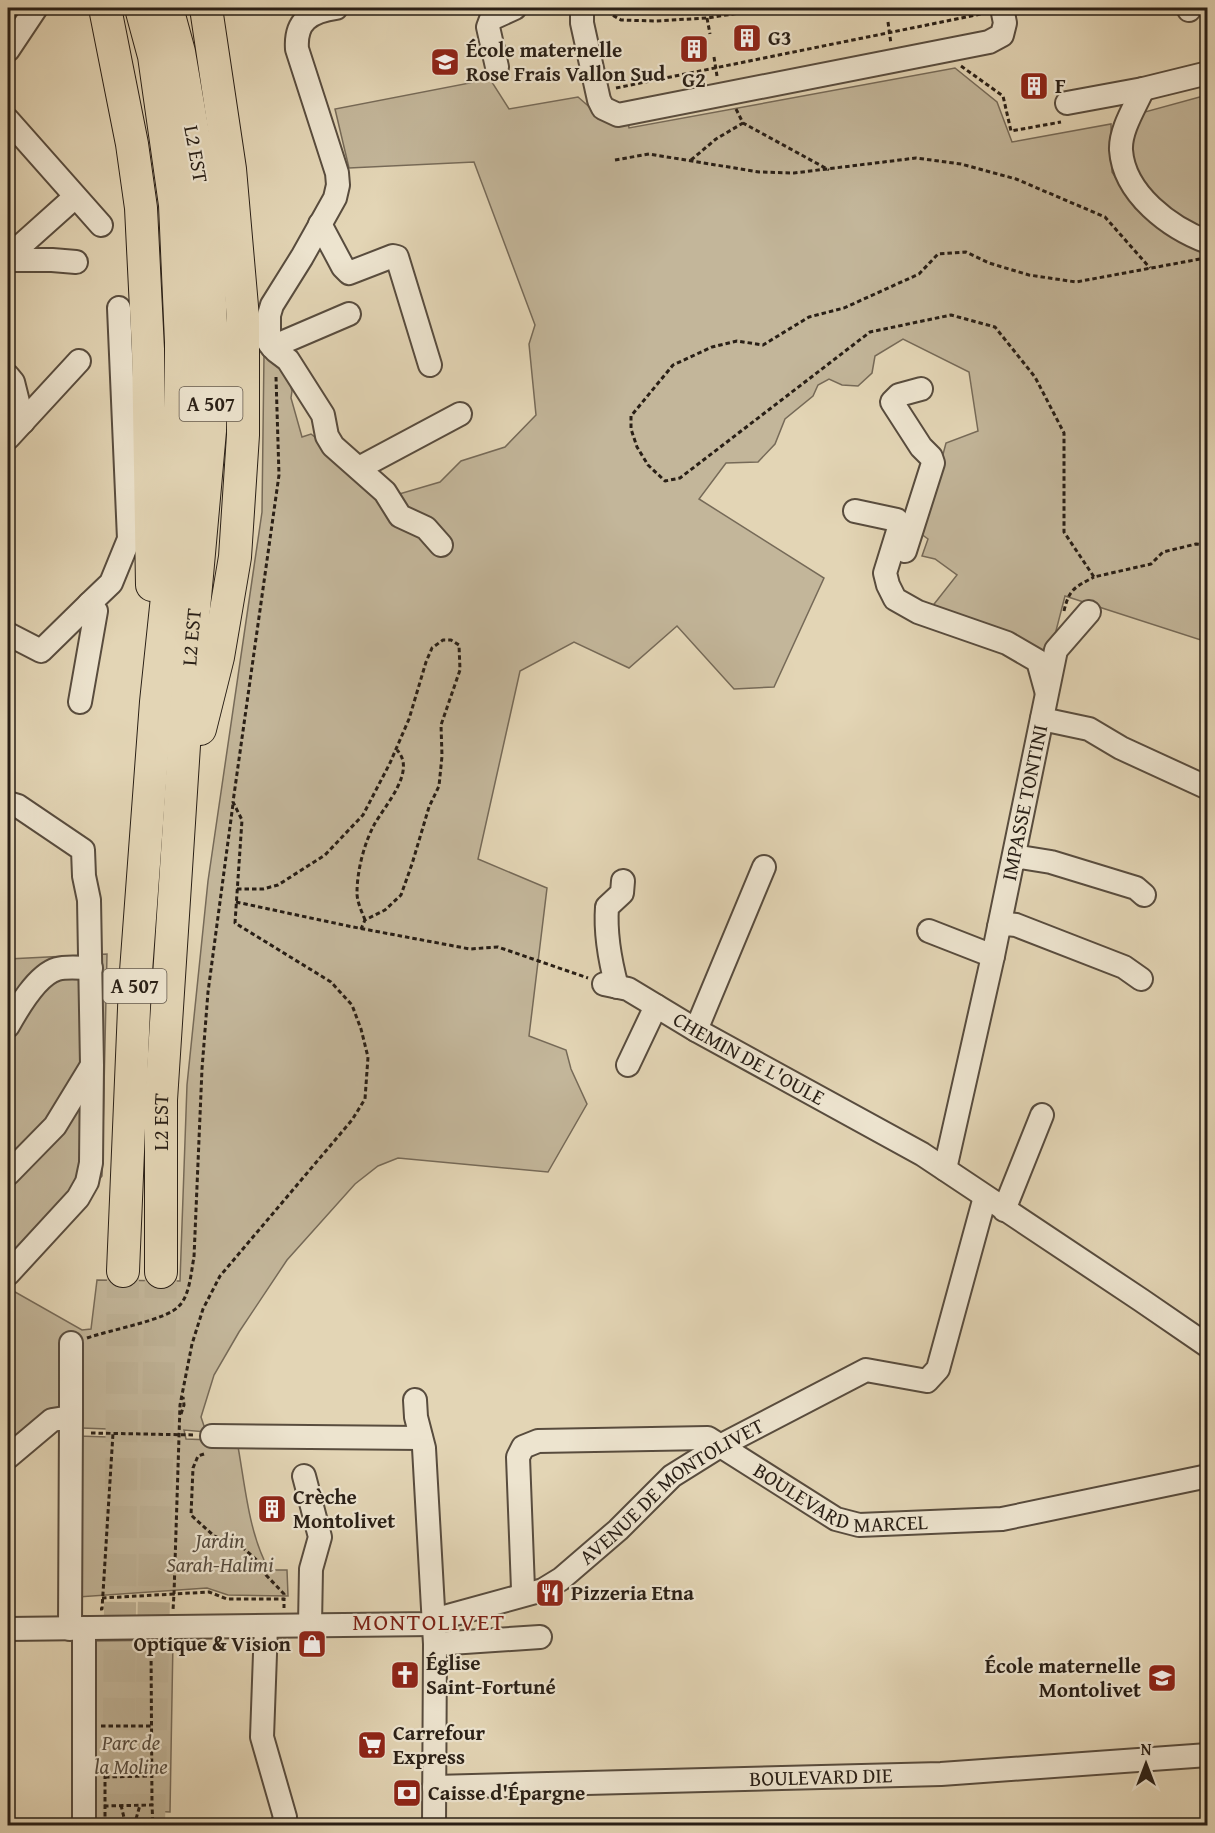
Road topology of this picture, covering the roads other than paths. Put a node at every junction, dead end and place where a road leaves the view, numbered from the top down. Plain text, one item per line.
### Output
1 (36, 8) edge
2 (105, 8) edge
3 (141, 8) edge
4 (167, 8) edge
5 (206, 8) edge
6 (336, 8) edge
7 (515, 8) edge
8 (582, 8) edge
9 (1002, 9) edge
10 (8, 50) edge
11 (497, 67) dead end
12 (1208, 74) edge
13 (1143, 89) junction
14 (1067, 103) road end
15 (8, 120) edge
16 (75, 197) junction
17 (320, 224) junction
18 (101, 225) dead end
19 (1203, 240) edge
20 (8, 257) edge
21 (76, 262) dead end
22 (119, 308) dead end
23 (349, 314) dead end
24 (272, 347) junction
25 (79, 361) dead end
26 (430, 366) dead end
27 (8, 376) edge
28 (921, 389) dead end
29 (460, 414) dead end
30 (24, 422) junction
31 (8, 438) edge
32 (359, 468) junction
33 (855, 510) dead end
34 (441, 545) dead end
35 (89, 604) junction
36 (918, 612) junction
37 (1089, 612) dead end
38 (8, 634) edge
39 (1047, 695) junction
40 (80, 702) dead end
41 (156, 702) junction
42 (1042, 719) junction
43 (1208, 788) edge
44 (8, 803) edge
45 (181, 803) junction
46 (1012, 862) junction
47 (764, 867) dead end
48 (623, 881) dead end
49 (1144, 895) dead end
50 (999, 927) junction
51 (929, 931) dead end
52 (993, 956) junction
53 (91, 968) junction
54 (1141, 979) dead end
55 (656, 1006) junction
56 (8, 1026) edge
57 (696, 1030) junction
58 (92, 1065) junction
59 (628, 1065) dead end
60 (1042, 1114) dead end
61 (945, 1169) junction
62 (8, 1174) edge
63 (985, 1197) junction
64 (1004, 1210) junction
65 (123, 1271) tunnel mouth
66 (161, 1272) tunnel mouth
67 (8, 1274) edge
68 (71, 1343) road end
69 (1208, 1346) edge
70 (415, 1400) dead end
71 (71, 1418) junction
72 (218, 1436) road end
73 (421, 1438) junction
74 (720, 1446) junction
75 (8, 1457) edge
76 (304, 1476) dead end
77 (1208, 1476) edge
78 (532, 1592) junction
79 (310, 1625) junction
80 (275, 1626) junction
81 (8, 1629) edge
82 (77, 1629) junction
83 (435, 1634) junction
84 (540, 1637) dead end
85 (1208, 1755) edge
86 (434, 1787) junction
87 (84, 1826) edge
88 (282, 1826) edge
89 (434, 1826) edge

1 - 10 street
2 - 41 highway
3 - 41 highway, L2 EST / A 507
4 - 45 highway, L2 EST / A 507
5 - 45 highway
6 - 17 street
7 - 11 street
8 - 9 street
12 - 13 street
13 - 14 street
13 - 19 street
15 - 16 street
16 - 18 street
16 - 20 street
17 - 24 street
17 - 26 street
20 - 21 street
22 - 35 street
23 - 24 street
24 - 32 street
25 - 30 street
27 - 30 street
28 - 36 street
29 - 32 street
30 - 31 street
32 - 34 street
33 - 36 street
35 - 38 street
35 - 40 street
36 - 39 street
37 - 39 street, IMPASSE TONTINI
39 - 42 street, IMPASSE TONTINI
41 - 65 highway, L2 EST / A 507
42 - 43 street
42 - 46 street, IMPASSE TONTINI
44 - 53 street
45 - 66 highway, L2 EST / A 507
46 - 49 street
46 - 50 street, IMPASSE TONTINI
47 - 57 street
48 - 55 street, CHEMIN DE L'OULE
50 - 52 street, IMPASSE TONTINI
50 - 54 street
51 - 52 street
52 - 61 street, IMPASSE TONTINI
53 - 56 street
53 - 58 street
55 - 57 street, CHEMIN DE L'OULE
55 - 59 street
57 - 61 street, CHEMIN DE L'OULE
58 - 62 street
58 - 67 street
60 - 64 street
61 - 63 street, CHEMIN DE L'OULE
63 - 64 street, CHEMIN DE L'OULE
63 - 74 street, AVENUE DE MONTOLIVET
64 - 69 street, CHEMIN DE L'OULE
68 - 71 street
70 - 73 street
71 - 75 street
71 - 82 street
72 - 73 street
73 - 83 street
74 - 77 street, BOULEVARD MARCEL
74 - 78 street, AVENUE DE MONTOLIVET
74 - 78 street, BOULEVARD MARCEL
76 - 79 street
78 - 83 street, AVENUE DE MONTOLIVET
79 - 80 street, AVENUE DE MONTOLIVET
79 - 83 street, AVENUE DE MONTOLIVET
80 - 82 street, AVENUE DE MONTOLIVET
80 - 88 street
81 - 82 street, AVENUE DE MONTOLIVET
82 - 87 street
83 - 84 street
83 - 86 street
85 - 86 street, BOULEVARD DIE
86 - 89 street

